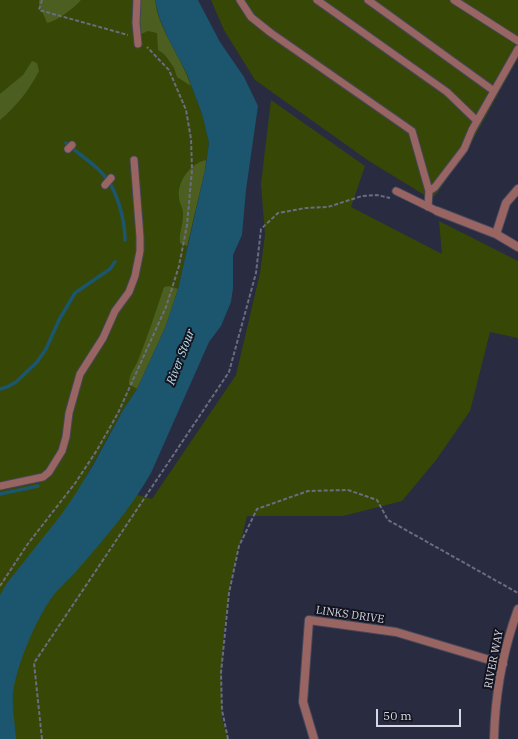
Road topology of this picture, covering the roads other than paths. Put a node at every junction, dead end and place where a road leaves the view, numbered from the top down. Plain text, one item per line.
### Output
1 (137, 0) edge
2 (240, 0) edge
3 (317, 0) edge
4 (368, 0) edge
5 (454, 0) edge
6 (137, 41) road end
7 (518, 41) edge
8 (518, 49) edge
9 (494, 91) junction
10 (477, 121) junction
11 (134, 160) dead end
12 (111, 178) dead end
13 (104, 185) dead end
14 (518, 189) edge
15 (396, 191) road end
16 (428, 191) junction
17 (428, 207) junction
18 (437, 211) joint
19 (496, 234) junction
20 (518, 247) edge
21 (0, 486) edge
22 (518, 609) edge
23 (503, 664) junction
24 (314, 739) edge
25 (494, 739) edge

1 - 6 lane
2 - 16 lane
3 - 10 lane
4 - 9 lane
5 - 7 lane
8 - 9 lane
9 - 10 lane
10 - 16 lane
11 - 21 lane
12 - 13 lane
14 - 19 street
15 - 17 lane
16 - 17 lane
17 - 18 lane
18 - 19 street
19 - 20 street
22 - 23 street, RIVER WAY
23 - 24 street, LINKS DRIVE
23 - 25 street, RIVER WAY

